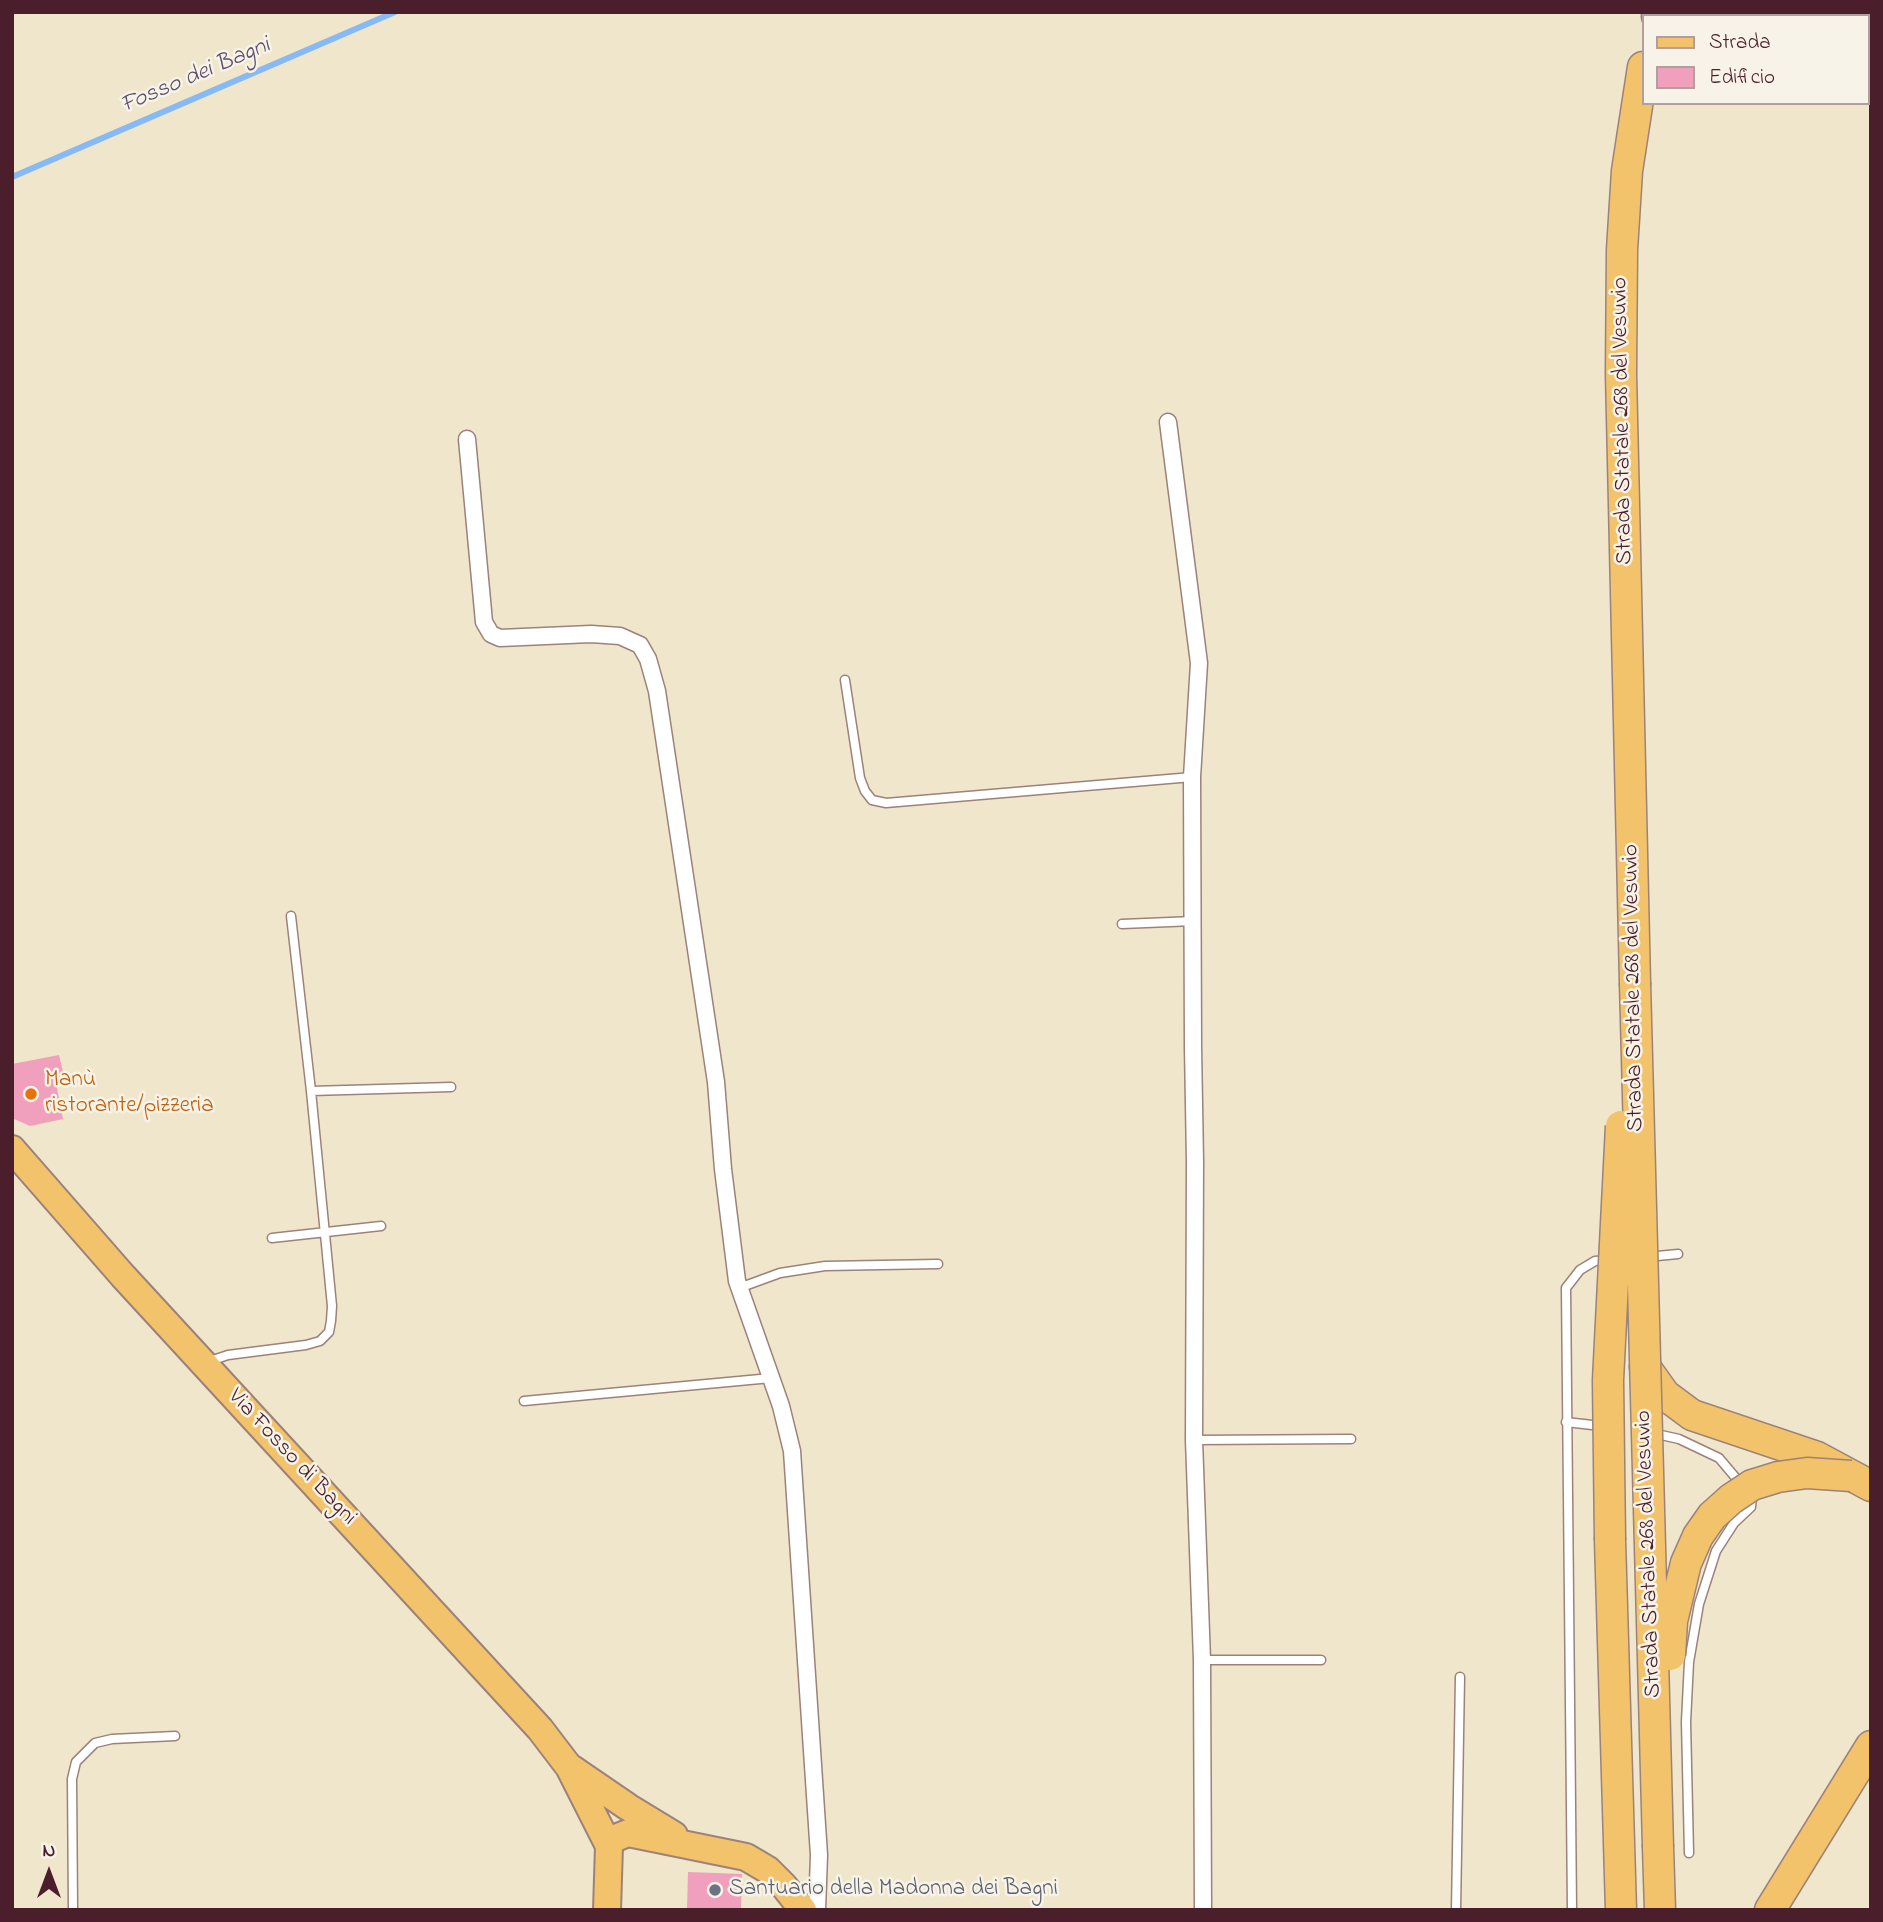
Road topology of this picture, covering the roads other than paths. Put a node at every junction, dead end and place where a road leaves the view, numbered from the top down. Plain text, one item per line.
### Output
1 (1642, 74) edge
2 (1168, 422) dead end
3 (467, 439) dead end
4 (845, 680) dead end
5 (1192, 777) junction
6 (291, 916) dead end
7 (1194, 921) junction
8 (1122, 924) dead end
9 (1634, 983) junction
10 (452, 1087) dead end
11 (311, 1091) junction
12 (12, 1149) edge
13 (381, 1226) dead end
14 (325, 1233) junction
15 (272, 1238) dead end
16 (1678, 1254) dead end
17 (1637, 1258) dead end
18 (1623, 1259) dead end
19 (938, 1264) dead end
20 (739, 1288) junction
21 (204, 1364) junction
22 (1645, 1367) junction
23 (771, 1378) junction
24 (524, 1401) dead end
25 (1566, 1422) junction
26 (1619, 1427) dead end
27 (1633, 1429) dead end
28 (1351, 1438) dead end
29 (1194, 1440) junction
30 (1861, 1481) edge
31 (1202, 1660) junction
32 (1321, 1660) dead end
33 (1460, 1677) dead end
34 (174, 1735) dead end
35 (1871, 1746) edge
36 (569, 1767) junction
37 (609, 1846) junction
38 (694, 1846) junction
39 (1658, 1847) junction
40 (1689, 1853) dead end
41 (73, 1910) edge
42 (607, 1910) edge
43 (803, 1910) edge
44 (817, 1910) edge
45 (1203, 1910) edge
46 (1456, 1910) edge
47 (1572, 1910) edge
48 (1620, 1910) edge
49 (1660, 1910) edge
50 (1770, 1910) edge

1 - 9 highway, Strada Statale 268 del Vesuvio
2 - 5 street
3 - 20 street
4 - 5 lane
5 - 7 street
6 - 11 lane
7 - 8 lane
7 - 29 street
9 - 22 highway, Strada Statale 268 del Vesuvio, bridge
9 - 48 highway, bridge
10 - 11 lane
11 - 14 lane
12 - 21 main road, Via Fosso di Bagni
13 - 14 lane
14 - 15 lane
14 - 21 lane
16 - 17 lane
18 - 25 lane
19 - 20 lane
20 - 23 street
21 - 36 main road, Via Fosso di Bagni
22 - 30 highway, bridge
22 - 39 highway, Strada Statale 268 del Vesuvio, bridge
23 - 24 lane
23 - 44 street
25 - 26 lane
25 - 47 lane
27 - 40 lane
28 - 29 lane
29 - 31 street
30 - 39 highway, bridge
31 - 32 lane
31 - 45 street
33 - 46 lane
34 - 41 lane
35 - 50 highway
36 - 37 main road, Via Fosso di Bagni
36 - 38 main road, Via Fosso di Bagni
37 - 38 main road
37 - 42 main road
38 - 43 main road
39 - 49 highway, Strada Statale 268 del Vesuvio

